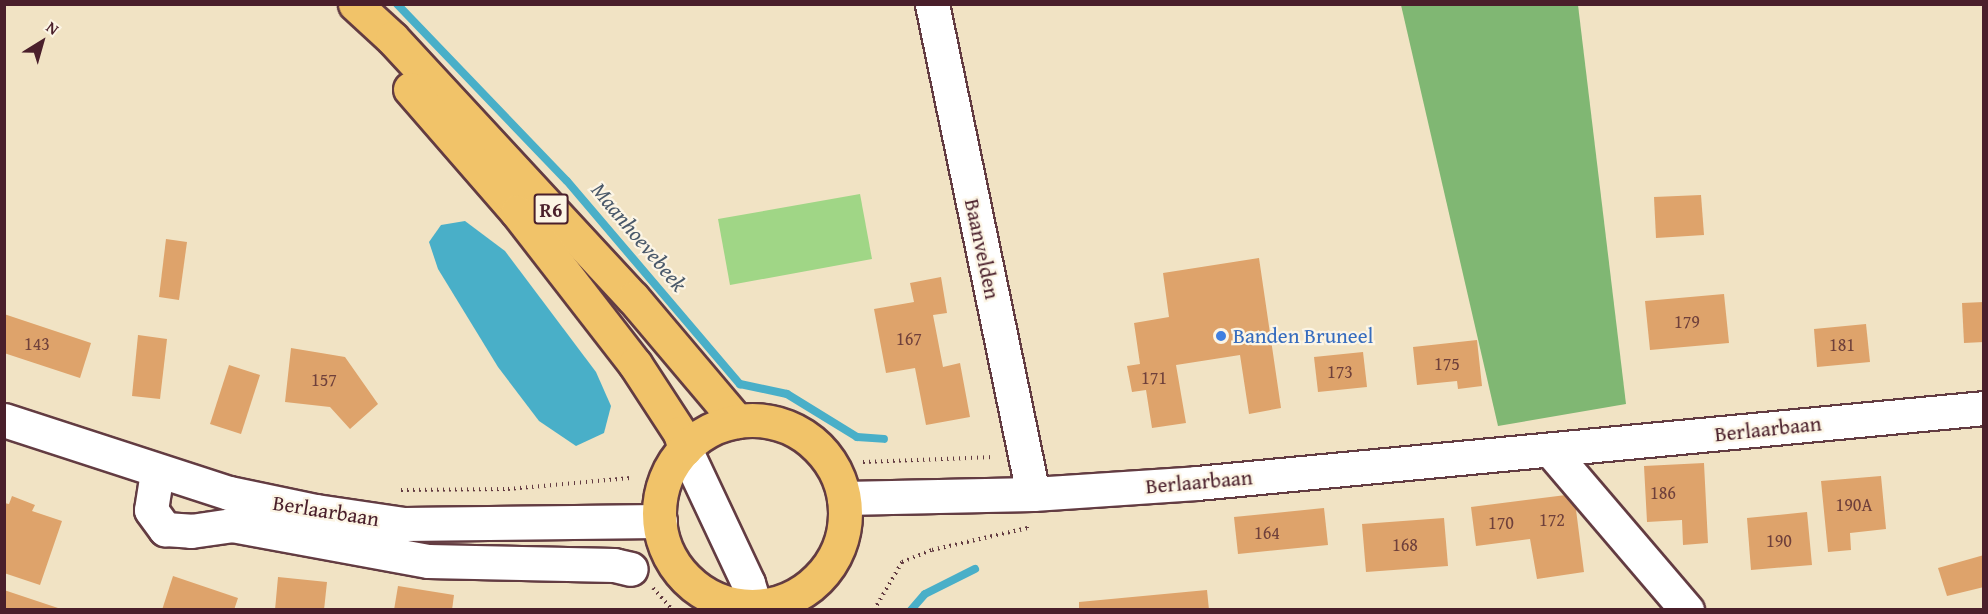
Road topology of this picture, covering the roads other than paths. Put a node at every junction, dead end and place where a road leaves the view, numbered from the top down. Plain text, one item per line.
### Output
1 (340, 4) edge
2 (355, 4) edge
3 (932, 4) edge
4 (1983, 408) edge
5 (4, 420) edge
6 (737, 421) junction
7 (685, 449) junction
8 (1552, 452) junction
9 (157, 472) junction
10 (1033, 494) junction
11 (844, 498) junction
12 (660, 521) junction
13 (631, 569) dead end
14 (815, 598) edge
15 (764, 607) edge
16 (1687, 609) edge

1 - 7 main road, R6
2 - 6 main road, R6
3 - 10 street, Baanvelden
4 - 8 street, Berlaarbaan
5 - 9 street, Berlaarbaan
6 - 7 main road
6 - 11 main road
7 - 12 main road
7 - 15 street
8 - 10 street, Berlaarbaan
8 - 16 street
9 - 12 street, Berlaarbaan
9 - 13 street
10 - 11 street, Berlaarbaan
11 - 14 main road
12 - 15 main road
14 - 15 main road

